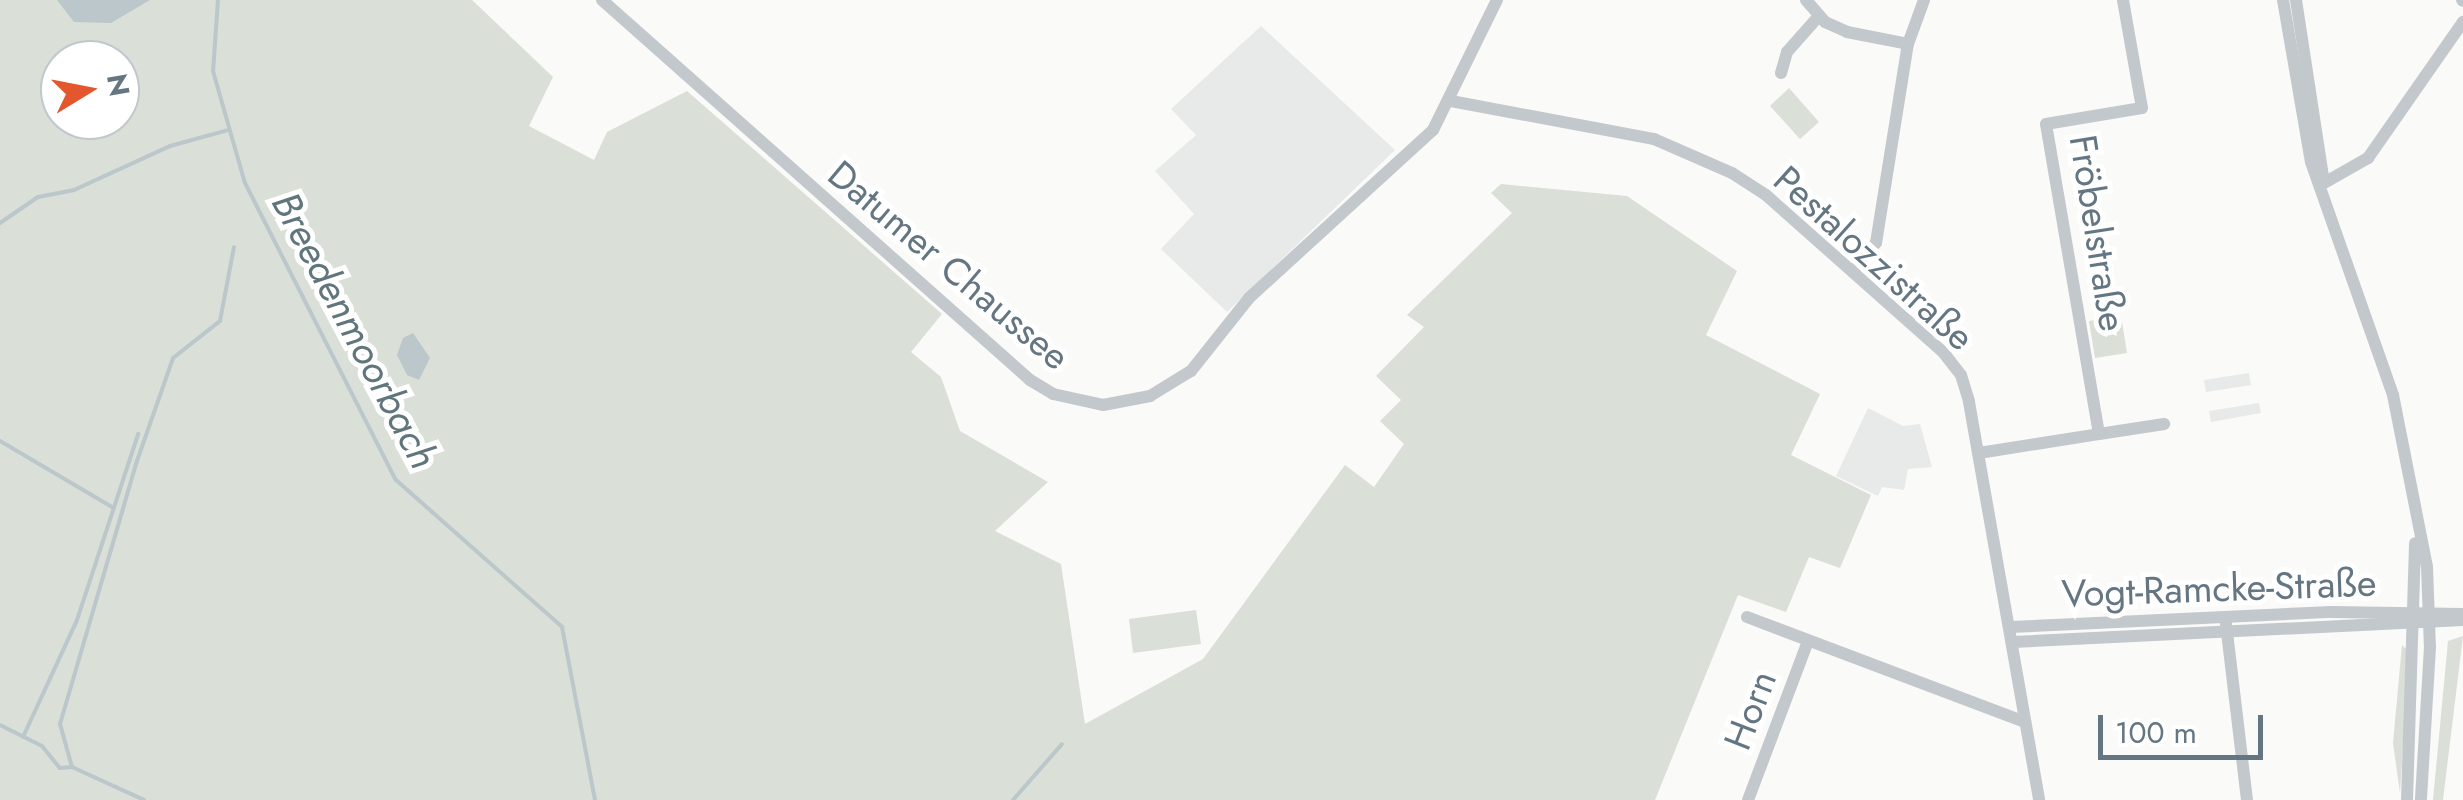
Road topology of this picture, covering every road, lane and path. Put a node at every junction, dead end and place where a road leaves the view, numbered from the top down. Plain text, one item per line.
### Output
1 (602, 0) edge
2 (1496, 0) edge
3 (1806, 0) edge
4 (1924, 0) edge
5 (2123, 0) edge
6 (2283, 0) edge
7 (2296, 0) edge
8 (1819, 16) junction
9 (2463, 22) edge
10 (1908, 44) junction
11 (1781, 73) dead end
12 (1451, 101) junction
13 (2324, 184) junction
14 (1853, 272) junction
15 (2164, 424) dead end
16 (2099, 434) junction
17 (1979, 454) junction
18 (1747, 617) dead end
19 (2463, 617) edge
20 (2423, 618) junction
21 (2226, 622) junction
22 (2012, 634) junction
23 (1808, 641) junction
24 (2022, 721) junction
25 (1748, 800) edge
26 (2038, 800) edge
27 (2247, 800) edge
28 (2407, 800) edge
29 (2420, 800) edge

1 - 12 street, Datumer Chaussee
2 - 12 street, Datumer Chaussee
3 - 8 street
4 - 10 street
5 - 16 street, Fröbelstraße
6 - 13 street
7 - 13 street
8 - 10 street
8 - 11 street
9 - 13 street
10 - 14 street
12 - 14 street, Pestalozzistraße
13 - 20 street
14 - 17 street, Pestalozzistraße
15 - 16 street
16 - 17 street
17 - 22 street, Pestalozzistraße
18 - 23 street
19 - 20 street, Vogt-Ramcke-Straße
20 - 21 street, Vogt-Ramcke-Straße
20 - 28 street
20 - 29 street
21 - 22 street, Vogt-Ramcke-Straße
21 - 27 street
22 - 24 street, Pestalozzistraße
23 - 24 street
23 - 25 street, Horn
24 - 26 street, Pestalozzistraße

